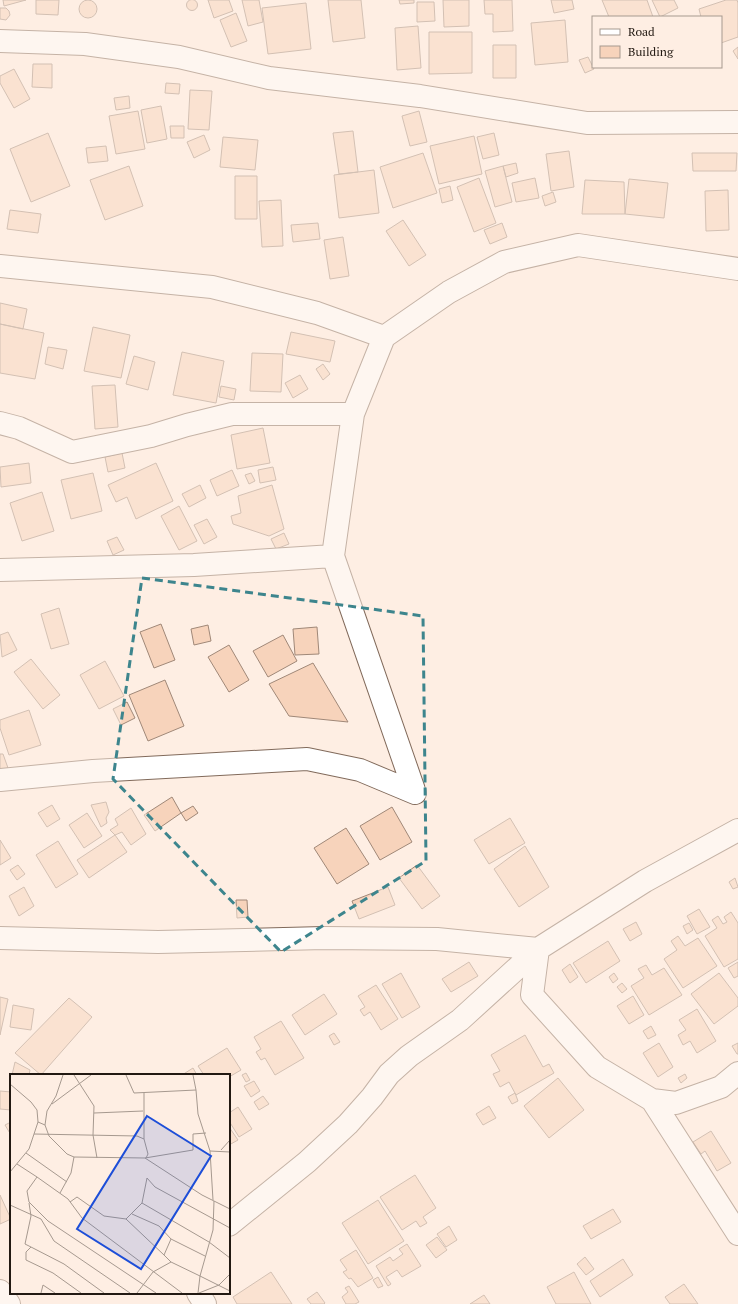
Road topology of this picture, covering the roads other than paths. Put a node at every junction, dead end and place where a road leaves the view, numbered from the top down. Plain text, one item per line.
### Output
1 (0, 41) edge
2 (738, 122) edge
3 (0, 266) edge
4 (738, 269) edge
5 (384, 337) junction
6 (353, 414) junction
7 (0, 422) edge
8 (333, 556) junction
9 (0, 570) edge
10 (0, 780) edge
11 (738, 830) edge
12 (0, 938) edge
13 (538, 949) junction
14 (738, 1073) edge
15 (652, 1100) junction
16 (230, 1224) edge
17 (738, 1234) edge
18 (0, 1291) edge
19 (199, 1294) edge
20 (9, 1304) edge
21 (205, 1304) edge

1 - 2 street
3 - 5 street
4 - 5 street
5 - 6 street
6 - 7 street
6 - 8 street
8 - 9 street
8 - 10 street
11 - 13 street
12 - 13 street
13 - 15 street
13 - 16 street
14 - 15 street
15 - 17 street
18 - 20 street
19 - 21 street

